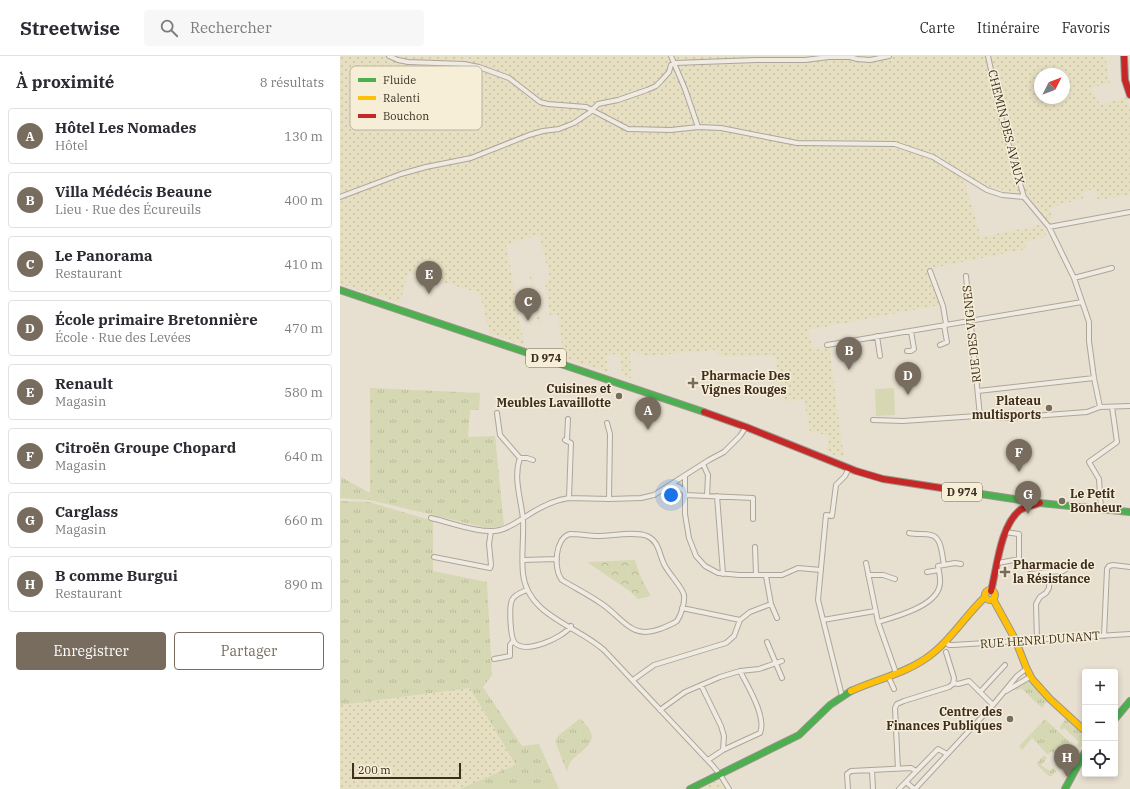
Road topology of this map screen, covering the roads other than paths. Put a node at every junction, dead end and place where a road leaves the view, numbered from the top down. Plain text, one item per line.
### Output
1 (389, 56) edge
2 (671, 56) edge
3 (889, 56) edge
4 (988, 56) edge
5 (1124, 56) edge
6 (674, 63) junction
7 (474, 66) edge
8 (482, 68) edge
9 (1130, 95) edge
10 (593, 110) junction
11 (698, 127) junction
12 (340, 197) edge
13 (1024, 197) junction
14 (1130, 212) edge
15 (1049, 227) junction
16 (1112, 268) dead end
17 (930, 271) dead end
18 (966, 276) dead end
19 (1074, 278) junction
20 (340, 290) edge
21 (1082, 302) junction
22 (970, 320) junction
23 (945, 324) junction
24 (911, 331) junction
25 (876, 336) junction
26 (827, 345) dead end
27 (940, 345) dead end
28 (907, 352) dead end
29 (880, 356) dead end
30 (1094, 378) junction
31 (978, 392) junction
32 (1130, 406) edge
33 (1100, 407) junction
34 (1112, 407) junction
35 (498, 413) dead end
36 (980, 416) junction
37 (568, 419) dead end
38 (874, 420) dead end
39 (607, 422) dead end
40 (746, 426) junction
41 (520, 458) junction
42 (533, 460) dead end
43 (703, 464) junction
44 (849, 468) junction
45 (685, 476) junction
46 (672, 484) junction
47 (685, 493) junction
48 (707, 496) junction
49 (717, 496) junction
50 (569, 498) junction
51 (609, 499) junction
52 (1021, 500) junction
53 (1040, 503) junction
54 (1101, 509) junction
55 (1020, 510) junction
56 (1130, 512) edge
57 (431, 518) dead end
58 (523, 519) junction
59 (753, 519) dead end
60 (491, 531) junction
61 (1005, 532) junction
62 (909, 533) dead end
63 (755, 547) dead end
64 (434, 557) dead end
65 (557, 559) junction
66 (523, 560) junction
67 (866, 563) dead end
68 (998, 563) junction
69 (961, 564) dead end
70 (944, 565) junction
71 (1130, 567) edge
72 (1066, 569) dead end
73 (820, 570) junction
74 (939, 570) junction
75 (927, 572) dead end
76 (1050, 572) junction
77 (723, 574) junction
78 (1030, 574) dead end
79 (756, 575) junction
80 (868, 575) junction
81 (766, 576) junction
82 (895, 579) dead end
83 (527, 590) junction
84 (991, 591) junction
85 (985, 597) junction
86 (993, 599) junction
87 (771, 604) junction
88 (682, 608) junction
89 (875, 611) junction
90 (777, 618) dead end
91 (740, 620) junction
92 (823, 620) junction
93 (878, 622) junction
94 (571, 626) junction
95 (1130, 634) edge
96 (1104, 636) junction
97 (1037, 640) junction
98 (513, 641) junction
99 (1016, 641) junction
100 (767, 642) dead end
101 (945, 644) junction
102 (946, 652) junction
103 (494, 659) dead end
104 (782, 661) dead end
105 (775, 663) junction
106 (1005, 665) dead end
107 (1026, 669) junction
108 (740, 672) junction
109 (896, 673) junction
110 (888, 676) junction
111 (1030, 677) junction
112 (782, 678) dead end
113 (633, 680) junction
114 (953, 683) junction
115 (701, 685) junction
116 (894, 689) dead end
117 (980, 692) junction
118 (1004, 692) junction
119 (842, 696) junction
120 (1130, 698) edge
121 (1130, 701) edge
122 (993, 705) junction
123 (660, 710) junction
124 (1118, 710) edge
125 (1118, 715) edge
126 (1082, 728) edge
127 (723, 750) junction
128 (947, 754) junction
129 (1082, 757) edge
130 (708, 760) junction
131 (1082, 766) edge
132 (898, 769) junction
133 (872, 771) junction
134 (916, 771) junction
135 (720, 774) junction
136 (906, 782) junction
137 (690, 789) edge
138 (729, 789) edge
139 (848, 789) edge
140 (873, 789) edge
141 (899, 789) edge
142 (914, 789) edge
143 (1065, 789) edge
144 (1069, 789) edge

1 - 7 street
2 - 6 street
3 - 6 street
4 - 13 street, CHEMIN DES AVAUX
5 - 9 main road
6 - 10 street
6 - 11 street
8 - 10 street
10 - 11 street
10 - 12 street
11 - 13 street
13 - 15 street
14 - 15 street
15 - 19 street
16 - 19 street
17 - 23 street
18 - 22 street, RUE DES VIGNES
19 - 21 street
20 - 40 main road, D 974
21 - 22 street
21 - 30 street
22 - 23 street
22 - 31 street, RUE DES VIGNES
23 - 24 street
23 - 27 street
24 - 25 street
24 - 28 street
25 - 26 street
25 - 29 street
30 - 31 street
30 - 33 street
31 - 36 street, RUE DES VIGNES
32 - 34 street
33 - 34 street
33 - 36 street
34 - 54 street
35 - 41 street
36 - 38 street
37 - 50 street
39 - 51 street
40 - 43 street
40 - 44 main road, D 974
41 - 42 street
41 - 58 street
43 - 45 street
43 - 48 street
44 - 52 main road, D 974
44 - 73 street
45 - 46 street
45 - 47 street
46 - 47 street
46 - 51 street
47 - 48 street
47 - 77 street
48 - 49 street
49 - 59 street
49 - 77 street
50 - 51 street
50 - 58 street
52 - 53 main road, D 974
52 - 55 main road
53 - 54 main road, D 974
53 - 55 main road
54 - 56 main road, D 974
55 - 61 main road
57 - 60 street
58 - 60 street
58 - 66 street
60 - 64 street
61 - 68 main road
61 - 68 street
62 - 70 street
63 - 79 street
65 - 66 street
65 - 88 street
65 - 88 street
66 - 83 street
67 - 80 street
68 - 84 main road
69 - 70 street
70 - 74 street
71 - 96 street
72 - 76 street
73 - 81 street
73 - 92 street
74 - 75 street
74 - 93 street
76 - 78 street
76 - 97 street
77 - 79 street
79 - 81 street
80 - 82 street
80 - 89 street
81 - 87 street
83 - 94 street
83 - 98 street
84 - 85 main road
84 - 86 main road
85 - 86 main road
85 - 101 main road
86 - 99 main road
87 - 90 street
87 - 91 street
88 - 91 street
89 - 92 street
89 - 93 street
91 - 113 street
92 - 119 street
93 - 109 street
94 - 98 street
94 - 113 street
95 - 96 street, RUE HENRI DUNANT
96 - 97 street, RUE HENRI DUNANT
97 - 99 street, RUE HENRI DUNANT
98 - 103 street
99 - 101 street, RUE HENRI DUNANT
99 - 107 main road
100 - 105 street
101 - 102 street
101 - 102 street
101 - 109 main road
102 - 114 street
104 - 105 street
105 - 108 street
105 - 112 street
106 - 117 street
107 - 111 main road
107 - 118 street
108 - 115 street
108 - 127 street
109 - 110 main road
110 - 116 street
110 - 119 main road
111 - 118 street
111 - 126 main road
113 - 123 street
114 - 117 street
114 - 132 street
115 - 123 street
115 - 127 street
117 - 122 street
118 - 122 street
119 - 135 main road
120 - 124 main road
121 - 125 main road
122 - 128 street
123 - 130 street
127 - 130 street
128 - 134 street
128 - 142 street
129 - 143 main road
130 - 135 street
131 - 144 main road
132 - 133 street
132 - 134 street
133 - 139 street
133 - 140 street
134 - 136 street
135 - 137 main road
135 - 138 street
136 - 141 street
136 - 142 street

